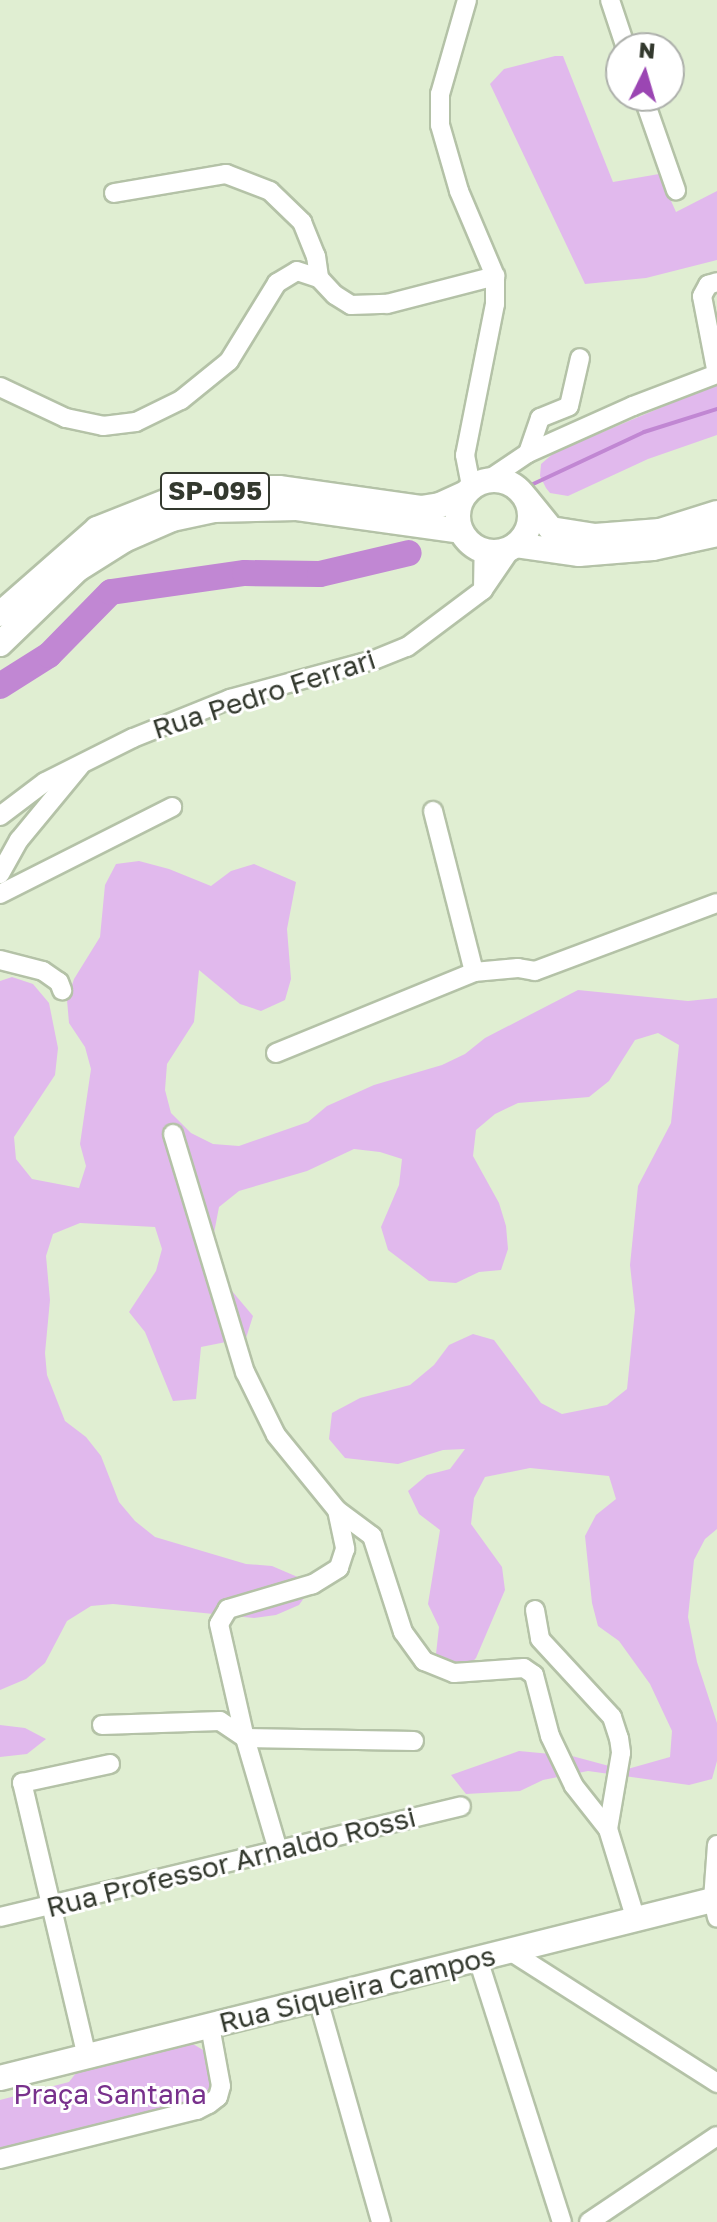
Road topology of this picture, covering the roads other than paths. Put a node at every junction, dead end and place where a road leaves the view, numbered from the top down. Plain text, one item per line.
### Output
1 (467, 0) edge
2 (610, 0) edge
3 (621, 32) edge
4 (649, 112) edge
5 (676, 190) dead end
6 (114, 193) dead end
7 (495, 276) junction
8 (319, 278) junction
9 (717, 282) edge
10 (580, 358) dead end
11 (717, 374) edge
12 (0, 387) edge
13 (528, 453) junction
14 (474, 487) junction
15 (526, 498) junction
16 (717, 513) edge
17 (460, 531) junction
18 (717, 534) edge
19 (514, 547) junction
20 (484, 551) junction
21 (483, 590) junction
22 (0, 614) edge
23 (0, 644) edge
24 (85, 761) junction
25 (172, 807) dead end
26 (433, 811) dead end
27 (0, 816) edge
28 (0, 874) edge
29 (0, 894) edge
30 (717, 903) edge
31 (0, 960) edge
32 (474, 972) junction
33 (62, 990) dead end
34 (276, 1053) dead end
35 (173, 1134) dead end
36 (337, 1510) junction
37 (535, 1610) dead end
38 (545, 1645) junction
39 (530, 1672) junction
40 (102, 1725) dead end
41 (245, 1738) junction
42 (414, 1741) dead end
43 (110, 1764) dead end
44 (461, 1806) dead end
45 (608, 1829) junction
46 (717, 1845) edge
47 (278, 1850) junction
48 (51, 1905) junction
49 (716, 1906) edge
50 (0, 1917) edge
51 (636, 1920) junction
52 (510, 1951) junction
53 (478, 1959) junction
54 (318, 1999) junction
55 (210, 2026) junction
56 (87, 2057) junction
57 (0, 2078) edge
58 (717, 2083) edge
59 (717, 2136) edge
60 (0, 2159) edge
61 (381, 2222) edge
62 (562, 2222) edge
63 (589, 2222) edge

1 - 7 street
2 - 3 street
4 - 5 street
6 - 8 street
7 - 8 street
7 - 14 street
8 - 12 street
9 - 11 street
10 - 13 street
11 - 13 street
13 - 14 street
14 - 15 main road
14 - 17 main road
14 - 22 main road, SP-095
15 - 16 main road
15 - 19 main road
17 - 20 main road
17 - 23 main road, SP-095
18 - 19 main road
19 - 20 main road
19 - 21 street, Rua Pedro Ferrari
20 - 21 street
21 - 24 street, Rua Pedro Ferrari
24 - 27 street, Rua Pedro Ferrari
24 - 28 street
25 - 29 street
26 - 32 street
30 - 32 street
31 - 33 street
32 - 34 street
35 - 36 street
36 - 39 street
36 - 41 street
37 - 38 street
38 - 39 street
38 - 45 street
39 - 45 street
40 - 41 street
41 - 42 street
41 - 47 street
43 - 48 street
44 - 47 street, Rua Professor Arnaldo Rossi
45 - 51 street
46 - 49 street
47 - 48 street, Rua Professor Arnaldo Rossi
48 - 50 street, Rua Professor Arnaldo Rossi
48 - 56 street
49 - 51 main road, Rua Siqueira Campos
51 - 52 main road, Rua Siqueira Campos
52 - 53 main road, Rua Siqueira Campos
52 - 58 street
53 - 54 main road, Rua Siqueira Campos
53 - 62 street
54 - 55 main road, Rua Siqueira Campos
54 - 61 street
55 - 56 main road, Rua Siqueira Campos
55 - 60 street
56 - 57 main road, Rua Siqueira Campos
59 - 63 street

